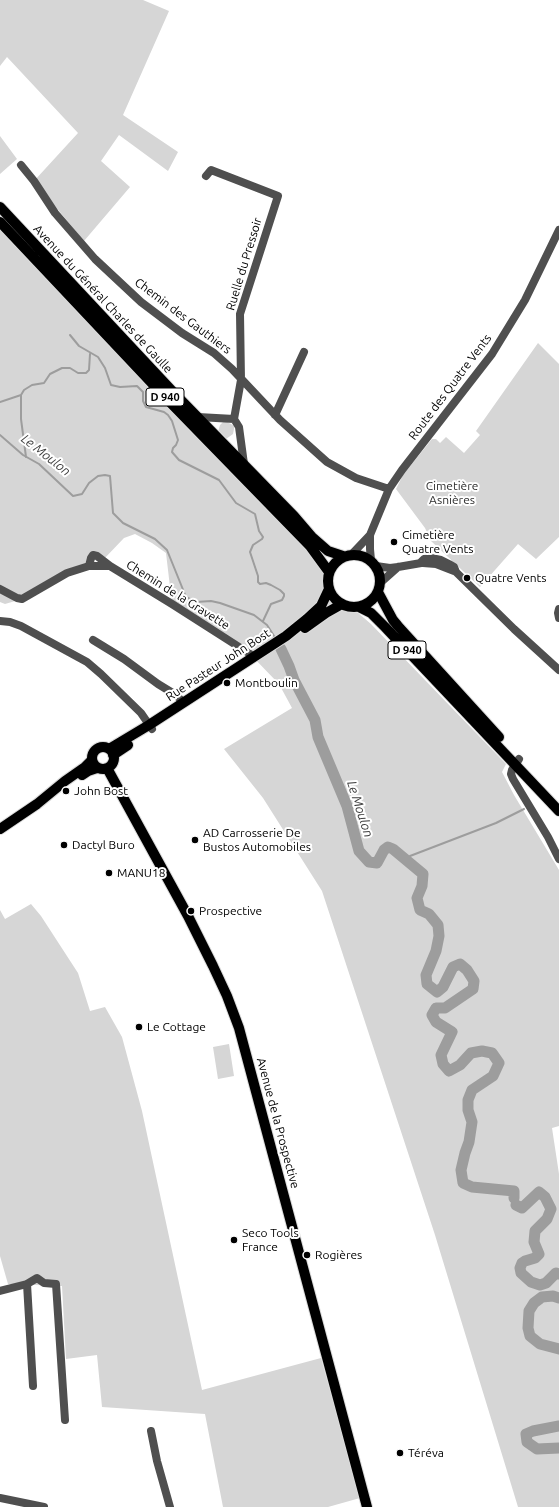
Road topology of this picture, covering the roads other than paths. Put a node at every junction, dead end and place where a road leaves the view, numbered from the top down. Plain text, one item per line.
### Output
1 (21, 165) dead end
2 (206, 176) dead end
3 (0, 207) edge
4 (0, 222) edge
5 (559, 230) edge
6 (304, 352) dead end
7 (241, 380) junction
8 (275, 415) junction
9 (198, 417) junction
10 (234, 419) junction
11 (244, 464) junction
12 (389, 489) junction
13 (370, 536) junction
14 (348, 555) junction
15 (421, 562) junction
16 (374, 563) junction
17 (398, 567) junction
18 (329, 572) junction
19 (456, 572) junction
20 (379, 587) junction
21 (0, 589) edge
22 (329, 589) junction
23 (342, 604) junction
24 (359, 606) junction
25 (559, 609) edge
26 (559, 618) edge
27 (0, 621) edge
28 (288, 637) junction
29 (93, 640) dead end
30 (271, 648) junction
31 (253, 658) junction
32 (559, 670) edge
33 (184, 702) junction
34 (151, 727) junction
35 (111, 752) junction
36 (517, 761) junction
37 (98, 765) junction
38 (559, 802) edge
39 (559, 810) edge
40 (0, 829) edge
41 (559, 859) edge
42 (27, 1284) junction
43 (0, 1291) edge
44 (33, 1386) dead end
45 (64, 1420) dead end
46 (151, 1431) dead end
47 (0, 1498) edge
48 (44, 1507) edge
49 (170, 1507) edge
50 (367, 1507) edge

1 - 7 street, Chemin des Gauthiers
2 - 7 street, Ruelle du Pressoir
3 - 9 main road, Avenue du Général Charles de Gaulle / D 940
4 - 18 main road, Avenue du Général Charles de Gaulle / D 940
5 - 12 street, Route des Quatre Vents
6 - 8 street
7 - 8 street, Chemin des Gauthiers
7 - 10 street, Ruelle du Pressoir
8 - 12 street, Chemin des Gauthiers
9 - 10 street
9 - 11 main road, Avenue du Général Charles de Gaulle / D 940
10 - 11 street
11 - 14 main road, Avenue du Général Charles de Gaulle / D 940
12 - 13 street, Route des Quatre Vents
13 - 14 street
13 - 16 street
14 - 16 main road, Avenue du Général Charles de Gaulle
14 - 18 main road
15 - 17 street
15 - 19 street
15 - 19 street
16 - 17 street
16 - 20 main road
17 - 20 street
18 - 22 main road
19 - 32 street
20 - 24 main road
20 - 36 main road, D 940
21 - 31 street, Chemin de la Gravette
22 - 23 main road
22 - 28 main road, Rue Pasteur John Bost
23 - 24 main road
23 - 28 main road, Rue Pasteur John Bost
24 - 36 main road, D 940
25 - 26 street
27 - 34 street
28 - 30 main road, Rue Pasteur John Bost
29 - 33 street
30 - 31 main road, Rue Pasteur John Bost
30 - 34 main road, Rue Pasteur John Bost
31 - 33 main road, Rue Pasteur John Bost
33 - 34 main road, Rue Pasteur John Bost
34 - 35 main road, Rue Pasteur John Bost
35 - 37 main road
35 - 37 main road
36 - 38 main road, D 940
36 - 39 main road, D 940
36 - 41 street
37 - 40 main road
37 - 50 main road, Avenue de la Prospective
42 - 43 street
42 - 44 street
42 - 45 street
46 - 49 street
47 - 48 street

